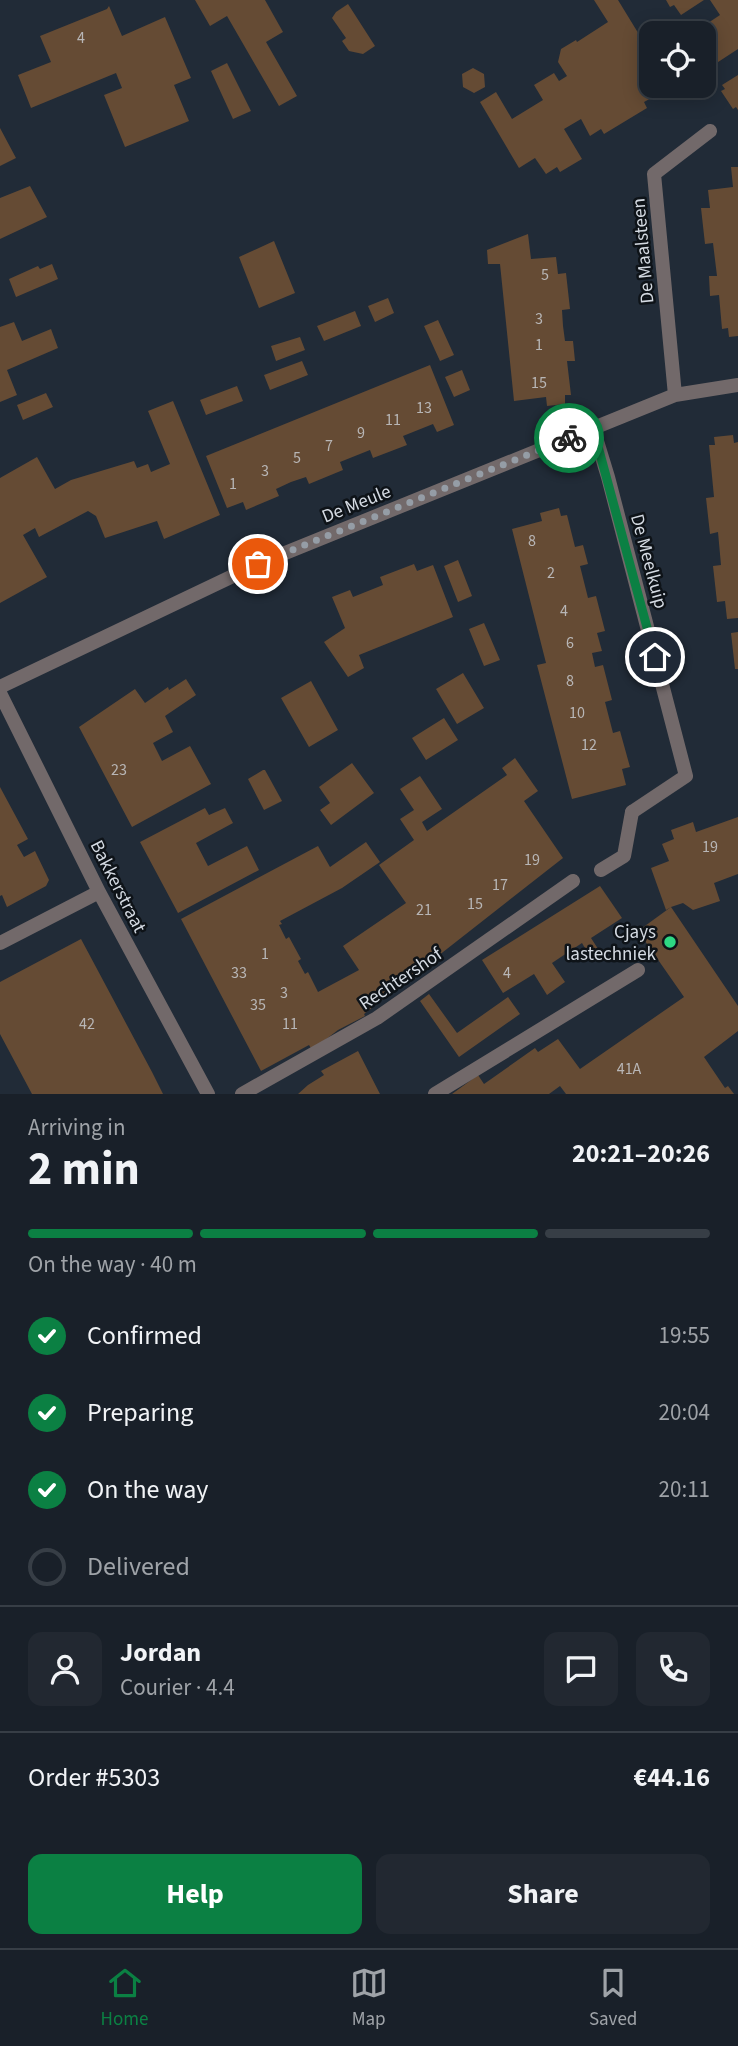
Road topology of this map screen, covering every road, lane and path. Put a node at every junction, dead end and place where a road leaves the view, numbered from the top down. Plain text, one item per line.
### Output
1 (710, 131) dead end
2 (738, 385) edge
3 (675, 395) junction
4 (593, 428) junction
5 (0, 687) edge
6 (0, 693) edge
7 (601, 870) dead end
8 (573, 881) dead end
9 (99, 892) junction
10 (0, 943) edge
11 (638, 970) dead end
12 (208, 1094) edge
13 (242, 1094) edge
14 (435, 1094) edge

1 - 3 street, De Maalsteen
2 - 3 street, De Meule
3 - 4 street, De Meule
4 - 5 street, De Meule
4 - 7 street, De Meelkuip
6 - 9 street, Bakkerstraat
8 - 13 street, Rechtershof
9 - 10 street
9 - 12 street, Bakkerstraat
11 - 14 street

